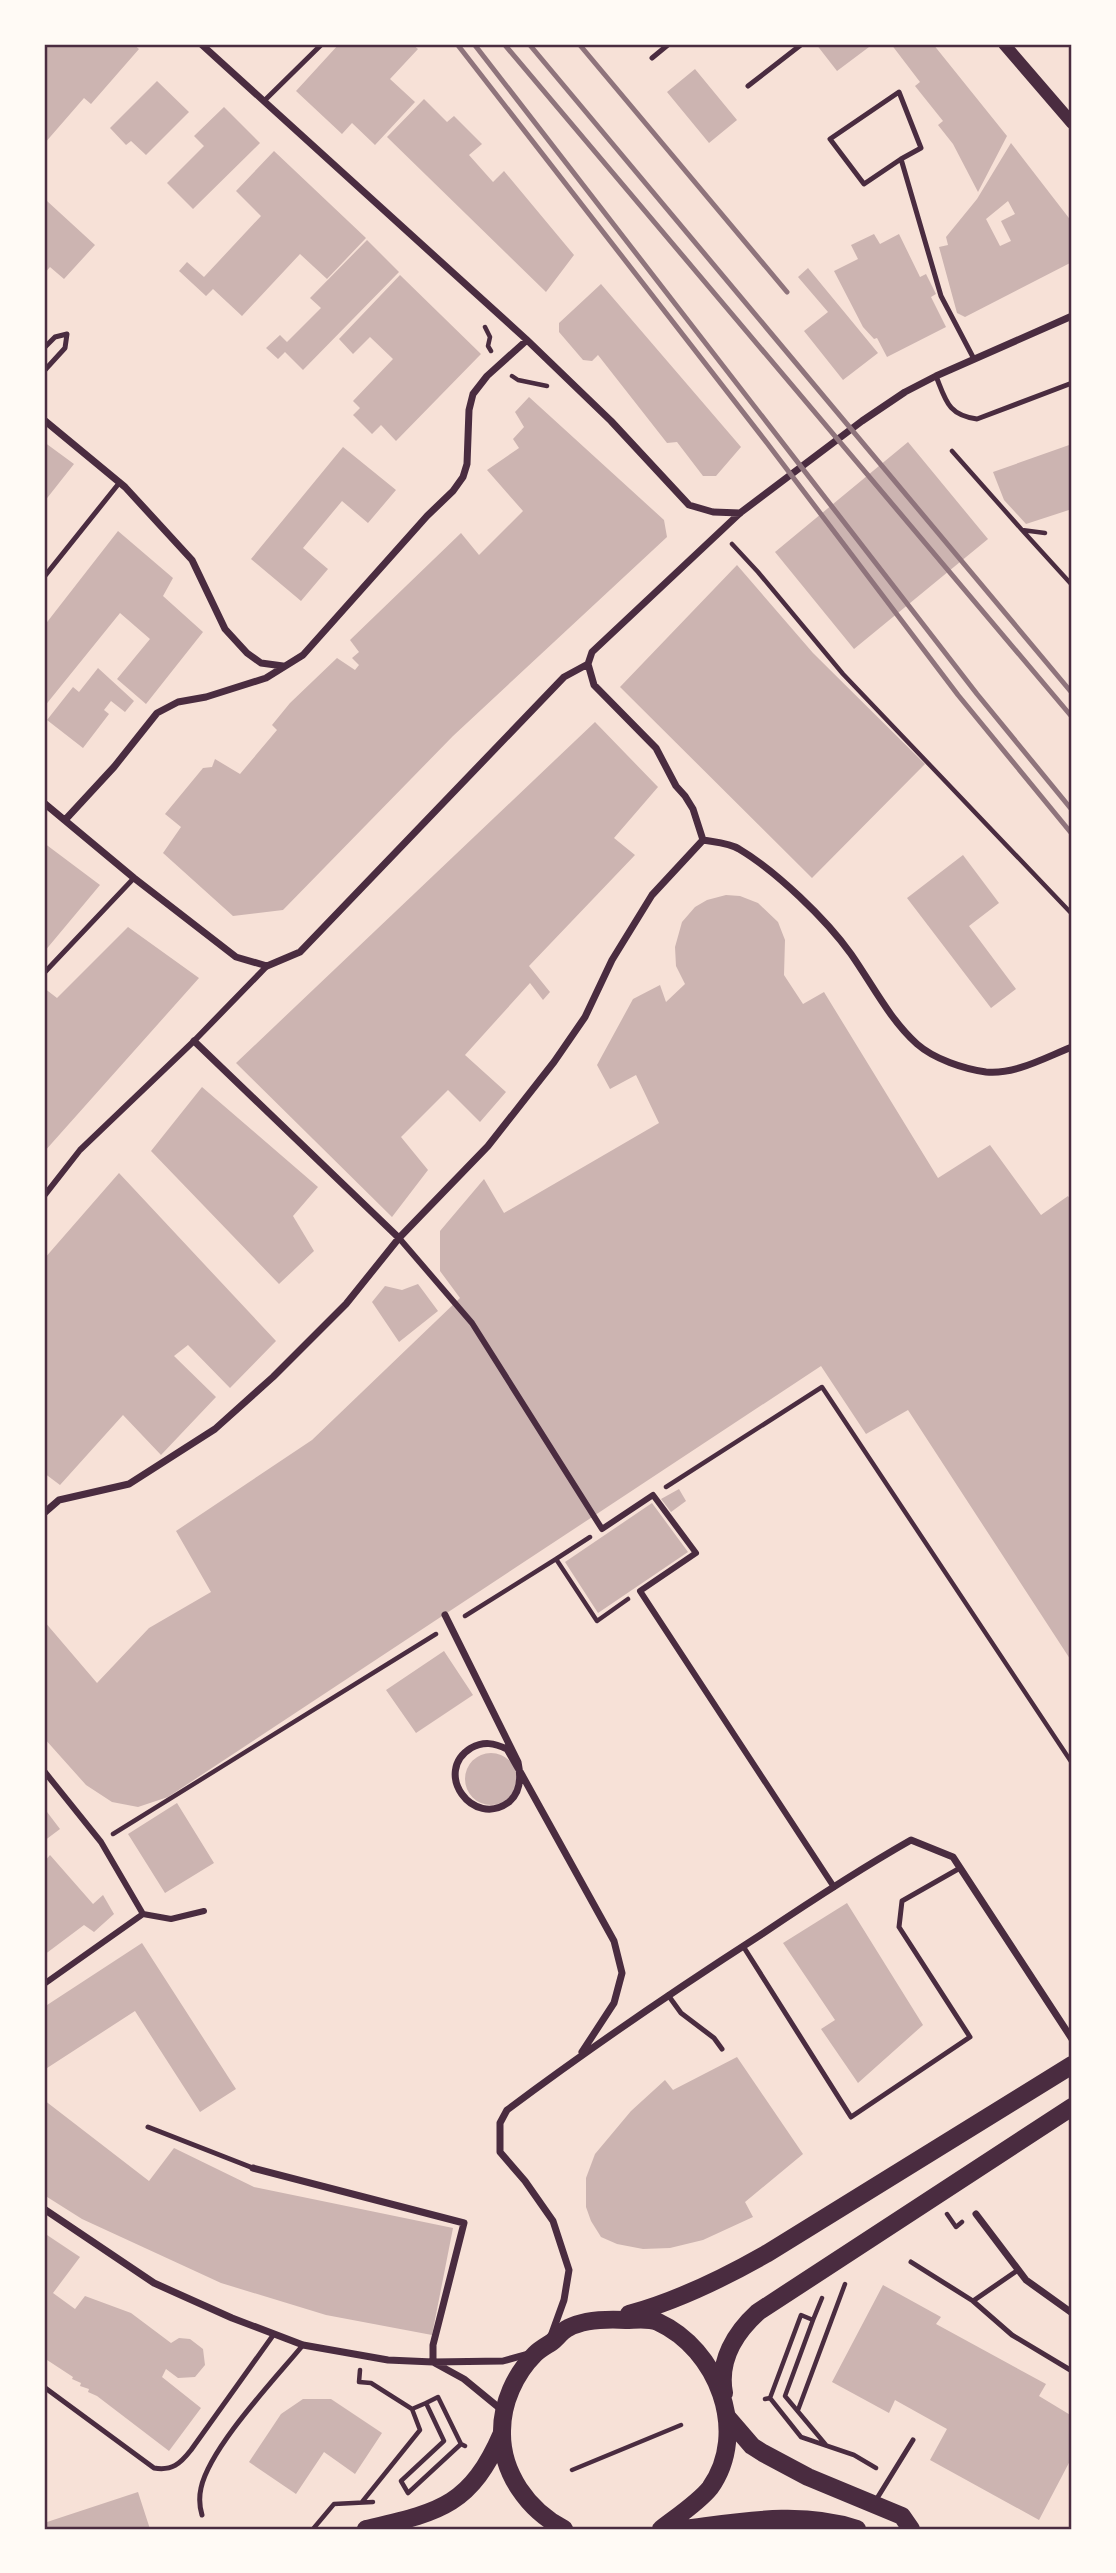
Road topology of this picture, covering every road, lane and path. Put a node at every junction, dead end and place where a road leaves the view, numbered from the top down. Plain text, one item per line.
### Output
1 (201, 44) edge
2 (322, 44) edge
3 (669, 44) edge
4 (802, 44) edge
5 (1004, 44) edge
6 (652, 58) dead end
7 (748, 86) dead end
8 (264, 101) junction
9 (1072, 123) edge
10 (901, 159) junction
11 (1072, 316) edge
12 (527, 340) junction
13 (44, 348) edge
14 (974, 359) junction
15 (44, 371) edge
16 (510, 374) dead end
17 (936, 376) junction
18 (1072, 383) edge
19 (552, 387) dead end
20 (44, 420) edge
21 (952, 451) dead end
22 (120, 482) junction
23 (740, 513) junction
24 (1022, 530) junction
25 (1045, 533) dead end
26 (744, 558) dead end
27 (44, 578) edge
28 (1072, 585) edge
29 (588, 664) junction
30 (283, 666) junction
31 (44, 803) edge
32 (65, 820) junction
33 (703, 840) junction
34 (134, 878) junction
35 (1072, 914) edge
36 (267, 966) junction
37 (44, 973) edge
38 (194, 1041) junction
39 (1072, 1047) edge
40 (44, 1196) edge
41 (399, 1238) junction
42 (653, 1495) junction
43 (44, 1513) edge
44 (603, 1529) junction
45 (556, 1559) junction
46 (640, 1591) junction
47 (445, 1615) dead end
48 (464, 1617) dead end
49 (437, 1634) dead end
50 (1072, 1763) edge
51 (44, 1771) edge
52 (101, 1842) junction
53 (960, 1868) junction
54 (834, 1887) junction
55 (204, 1912) dead end
56 (143, 1914) junction
57 (743, 1946) junction
58 (44, 1984) edge
59 (667, 1995) junction
60 (1072, 2039) edge
61 (722, 2049) dead end
62 (580, 2056) junction
63 (1072, 2065) edge
64 (1072, 2107) edge
65 (148, 2127) dead end
66 (253, 2168) joint
67 (44, 2209) edge
68 (976, 2214) dead end
69 (911, 2262) dead end
70 (1018, 2270) junction
71 (847, 2277) dead end
72 (824, 2293) dead end
73 (973, 2301) junction
74 (1072, 2313) edge
75 (612, 2319) junction
76 (813, 2320) junction
77 (274, 2334) junction
78 (303, 2345) junction
79 (542, 2348) junction
80 (433, 2362) junction
81 (1072, 2371) edge
82 (359, 2382) dead end
83 (44, 2387) edge
84 (426, 2403) junction
85 (412, 2409) junction
86 (504, 2411) junction
87 (726, 2411) junction
88 (798, 2411) junction
89 (681, 2425) dead end
90 (502, 2433) junction
91 (913, 2440) dead end
92 (826, 2445) junction
93 (572, 2470) dead end
94 (891, 2476) junction
95 (377, 2501) dead end
96 (362, 2502) junction
97 (874, 2504) junction
98 (202, 2515) dead end
99 (313, 2529) edge
100 (366, 2529) edge
101 (564, 2529) edge
102 (661, 2529) edge
103 (683, 2529) edge
104 (854, 2529) edge
105 (911, 2529) edge

1 - 8 street
2 - 8 lane
3 - 6 lane
4 - 7 lane
5 - 9 street
8 - 12 street
10 - 10 lane
10 - 14 lane
11 - 14 street
12 - 23 street
12 - 30 street
13 - 15 lane
14 - 17 street
16 - 19 path
17 - 18 lane
17 - 23 street
20 - 22 street
21 - 24 path
22 - 27 lane
22 - 30 street
23 - 29 street
24 - 25 path
24 - 28 path
26 - 35 path
29 - 33 street
29 - 36 street
30 - 32 street
31 - 32 street
32 - 34 street
33 - 39 street
33 - 41 street
34 - 36 street
34 - 37 lane
36 - 38 street
38 - 40 street
38 - 41 street
41 - 43 street
41 - 44 street
42 - 44 street
42 - 46 street
42 - 50 path
44 - 45 path
45 - 46 path
45 - 48 path
46 - 54 street
47 - 62 street
49 - 52 path
51 - 52 street
52 - 56 street
53 - 54 street
53 - 57 lane
53 - 60 street
54 - 57 street
55 - 56 street
56 - 58 street
57 - 59 street
59 - 61 lane
59 - 62 street
62 - 79 street
63 - 75 main road
64 - 87 main road
65 - 66 lane
66 - 80 street
67 - 77 street
68 - 70 street
69 - 73 lane
70 - 73 lane
70 - 74 street
71 - 88 path
72 - 76 path
73 - 81 lane
75 - 79 main road
75 - 87 main road
76 - 88 path
76 - 92 path
77 - 78 street
77 - 83 lane
78 - 80 street
78 - 98 lane
79 - 80 street
79 - 86 main road
80 - 86 street
82 - 85 path
84 - 84 path
84 - 85 path
85 - 96 path
86 - 90 main road
87 - 97 main road
87 - 102 main road
88 - 92 path
89 - 93 path
90 - 100 main road
90 - 101 main road
91 - 94 lane
92 - 94 path
94 - 97 lane
95 - 96 path
96 - 99 path
97 - 105 main road
103 - 104 main road

